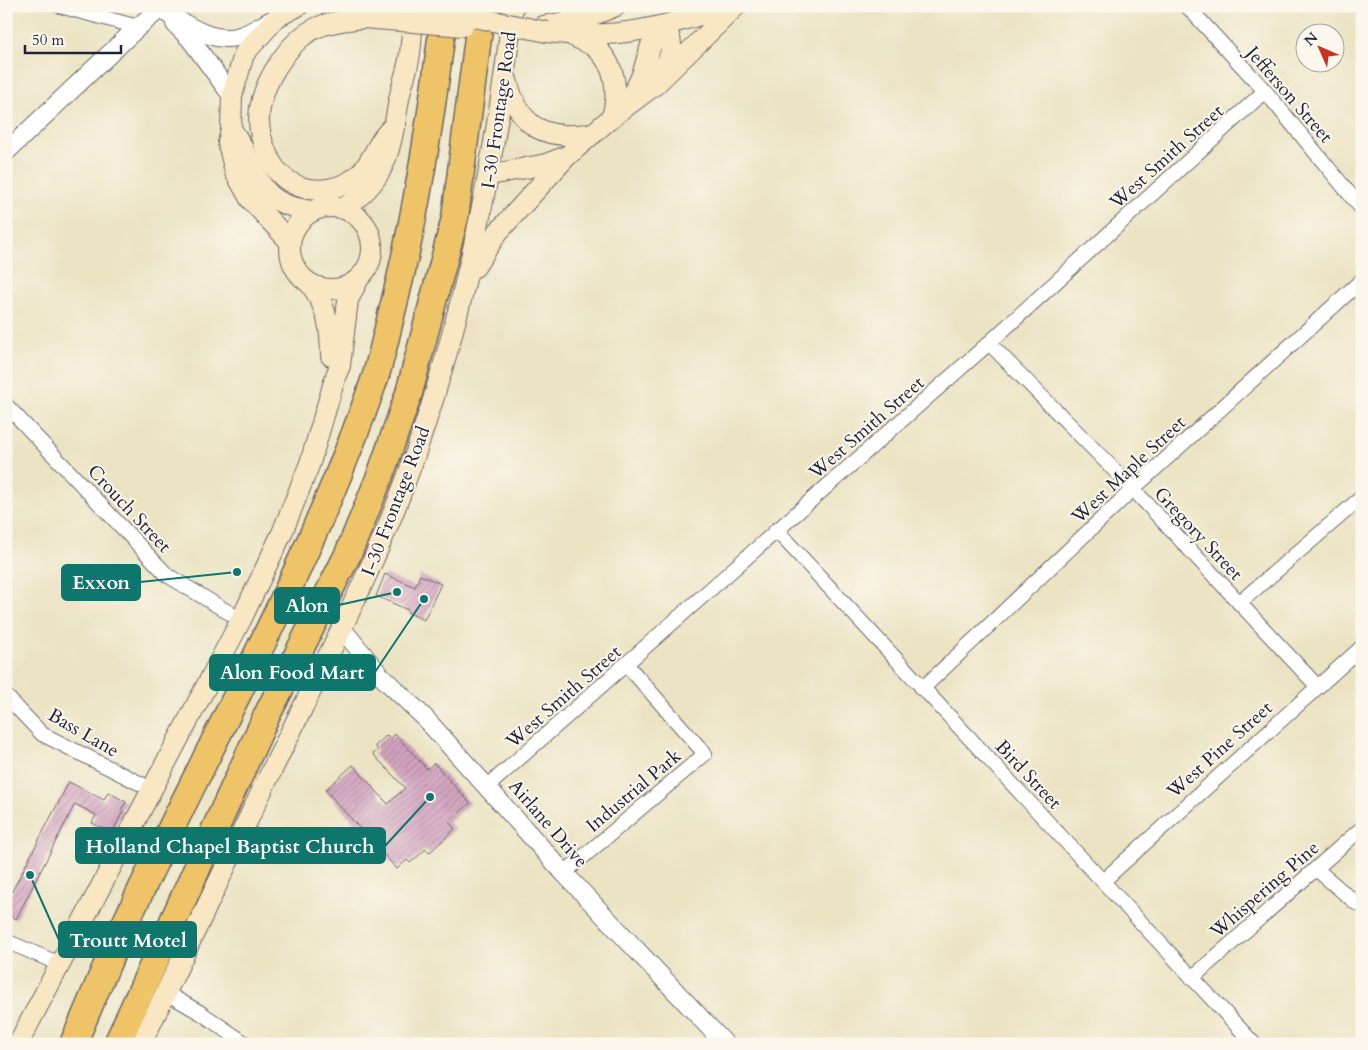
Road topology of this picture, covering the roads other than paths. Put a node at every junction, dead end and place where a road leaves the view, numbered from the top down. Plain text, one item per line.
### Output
1 (60, 6) edge
2 (298, 6) edge
3 (414, 6) edge
4 (421, 6) edge
5 (446, 6) edge
6 (512, 6) edge
7 (616, 6) edge
8 (732, 6) edge
9 (736, 6) edge
10 (1187, 6) edge
11 (161, 7) edge
12 (485, 13) edge
13 (277, 17) junction
14 (665, 26) junction
15 (138, 27) junction
16 (524, 28) junction
17 (571, 35) junction
18 (505, 74) junction
19 (655, 85) junction
20 (1265, 91) junction
21 (232, 96) junction
22 (620, 112) junction
23 (396, 123) junction
24 (232, 130) junction
25 (594, 134) junction
26 (6, 152) edge
27 (566, 157) junction
28 (490, 175) junction
29 (343, 208) junction
30 (1362, 209) edge
31 (313, 211) junction
32 (290, 242) junction
33 (469, 277) junction
34 (358, 280) junction
35 (1362, 280) edge
36 (311, 285) junction
37 (989, 343) junction
38 (336, 375) junction
39 (6, 405) edge
40 (1133, 489) junction
41 (1362, 497) edge
42 (776, 530) junction
43 (1239, 603) junction
44 (240, 620) junction
45 (343, 630) junction
46 (1362, 647) edge
47 (627, 665) junction
48 (1317, 686) junction
49 (922, 689) junction
50 (6, 696) edge
51 (488, 786) junction
52 (151, 789) junction
53 (1362, 828) edge
54 (1316, 869) junction
55 (564, 873) junction
56 (1103, 881) junction
57 (1362, 904) edge
58 (6, 941) edge
59 (62, 964) junction
60 (1192, 978) junction
61 (166, 993) junction
62 (18, 1044) edge
63 (73, 1044) edge
64 (117, 1044) edge
65 (141, 1044) edge
66 (246, 1044) edge
67 (725, 1044) edge
68 (1254, 1044) edge

1 - 15 street
2 - 13 main road
3 - 23 main road
4 - 12 main road, bridge
5 - 63 highway
6 - 18 main road, I-30 Frontage Road
7 - 16 main road
8 - 14 main road
9 - 19 main road
10 - 20 street, Jefferson Street
11 - 13 street
11 - 15 street
11 - 21 street
12 - 16 main road, bridge
12 - 23 main road, bridge
12 - 64 highway
13 - 21 main road
14 - 17 main road
14 - 19 main road
14 - 22 main road
15 - 26 street
16 - 17 main road, bridge
17 - 22 main road
18 - 25 main road
18 - 28 main road, I-30 Frontage Road
19 - 22 main road
20 - 30 street, Jefferson Street
20 - 37 street, West Smith Street
21 - 24 main road
22 - 25 main road
23 - 29 main road
24 - 31 main road
24 - 32 main road
25 - 27 main road
27 - 28 main road
27 - 33 main road
28 - 33 main road, I-30 Frontage Road
29 - 31 main road
29 - 34 main road
31 - 32 main road
32 - 36 main road
33 - 45 main road, I-30 Frontage Road
34 - 36 main road
34 - 38 main road
35 - 40 street, West Maple Street
36 - 38 main road
37 - 40 street, Gregory Street
37 - 42 street, West Smith Street
38 - 44 main road
39 - 44 street, Crouch Street
40 - 43 street, Gregory Street
40 - 49 street, West Maple Street
41 - 43 street
42 - 47 street, West Smith Street
42 - 49 street, Bird Street
43 - 48 street, Gregory Street
44 - 52 main road
45 - 51 street, Airlane Drive
45 - 61 main road, I-30 Frontage Road
46 - 48 street, West Pine Street
47 - 51 street, West Smith Street
47 - 55 street, Industrial Park
48 - 56 street, West Pine Street
49 - 56 street, Bird Street
50 - 52 street, Bass Lane
51 - 55 street, Airlane Drive
52 - 59 main road
53 - 54 street, Whispering Pine
54 - 57 street
54 - 60 street, Whispering Pine
55 - 67 street, Airlane Drive
56 - 60 street, Bird Street
58 - 59 street
59 - 62 main road
60 - 68 street, Bird Street
61 - 65 main road, I-30 Frontage Road
61 - 66 street

